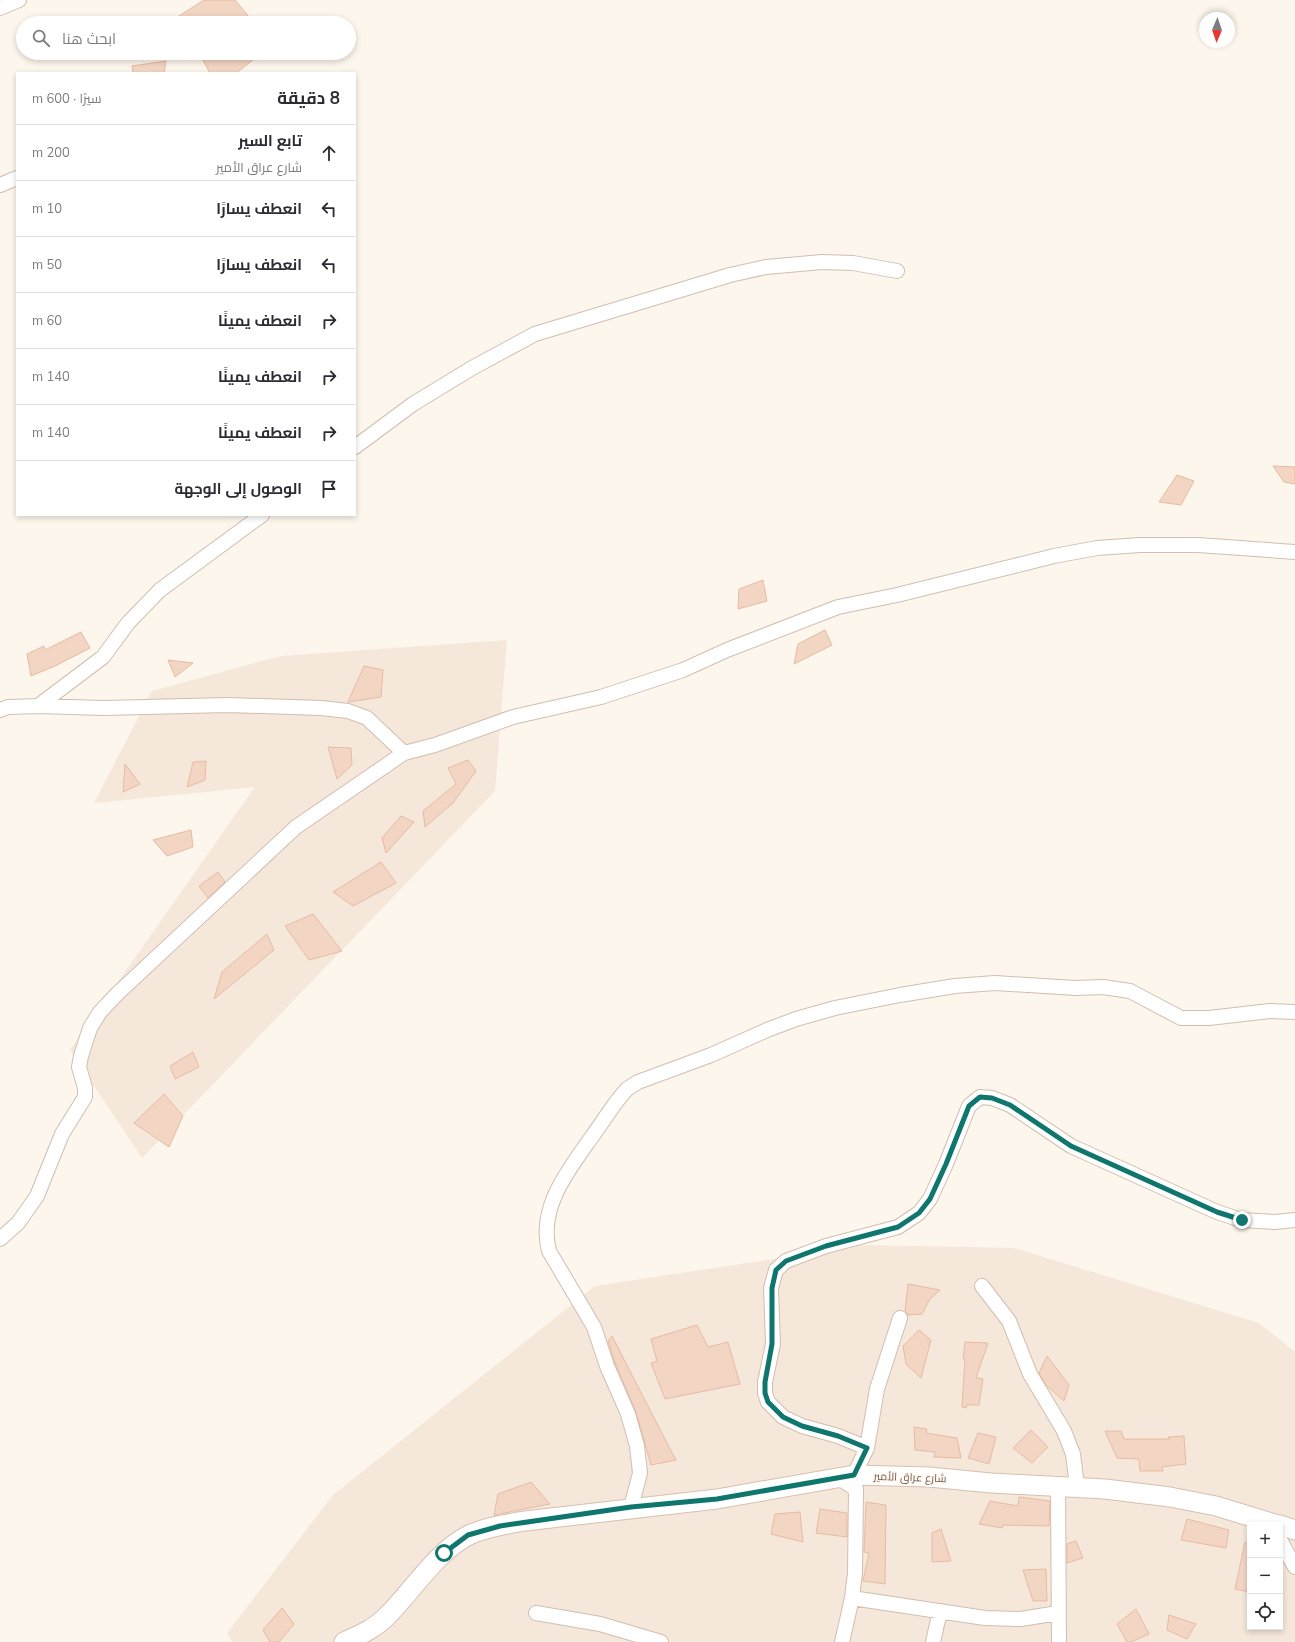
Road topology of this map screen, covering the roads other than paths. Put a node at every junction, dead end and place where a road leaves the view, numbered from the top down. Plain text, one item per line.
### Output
1 (19, 0) edge
2 (0, 8) edge
3 (16, 178) edge
4 (0, 185) edge
5 (897, 271) dead end
6 (356, 446) edge
7 (261, 516) edge
8 (1295, 552) edge
9 (38, 706) junction
10 (0, 710) edge
11 (404, 753) junction
12 (1295, 1012) edge
13 (1295, 1220) edge
14 (0, 1239) edge
15 (982, 1286) dead end
16 (900, 1318) dead end
17 (867, 1448) junction
18 (847, 1477) junction
19 (1058, 1486) junction
20 (1077, 1486) junction
21 (631, 1507) junction
22 (1266, 1522) edge
23 (1283, 1527) edge
24 (1295, 1530) edge
25 (1283, 1545) edge
26 (1295, 1567) edge
27 (852, 1598) junction
28 (940, 1611) junction
29 (536, 1613) dead end
30 (1058, 1613) junction
31 (344, 1642) edge
32 (661, 1642) edge
33 (842, 1642) edge
34 (933, 1642) edge
35 (1059, 1642) edge

1 - 2 street
3 - 4 street
5 - 6 street
7 - 9 street
8 - 11 street
9 - 10 street
9 - 11 street
11 - 14 street
12 - 21 street
13 - 17 street
15 - 20 street
16 - 17 street
17 - 18 street
18 - 19 main road, شارع عراق الأمير
18 - 21 main road, شارع عراق الأمير
18 - 27 street
19 - 20 main road, شارع عراق الأمير
19 - 30 street
20 - 22 main road, شارع عراق الأمير
21 - 31 main road, شارع عراق الأمير
23 - 24 main road, شارع عراق الأمير
25 - 26 street
27 - 28 street
27 - 33 street
28 - 30 street
28 - 34 street
29 - 32 street
30 - 35 street

